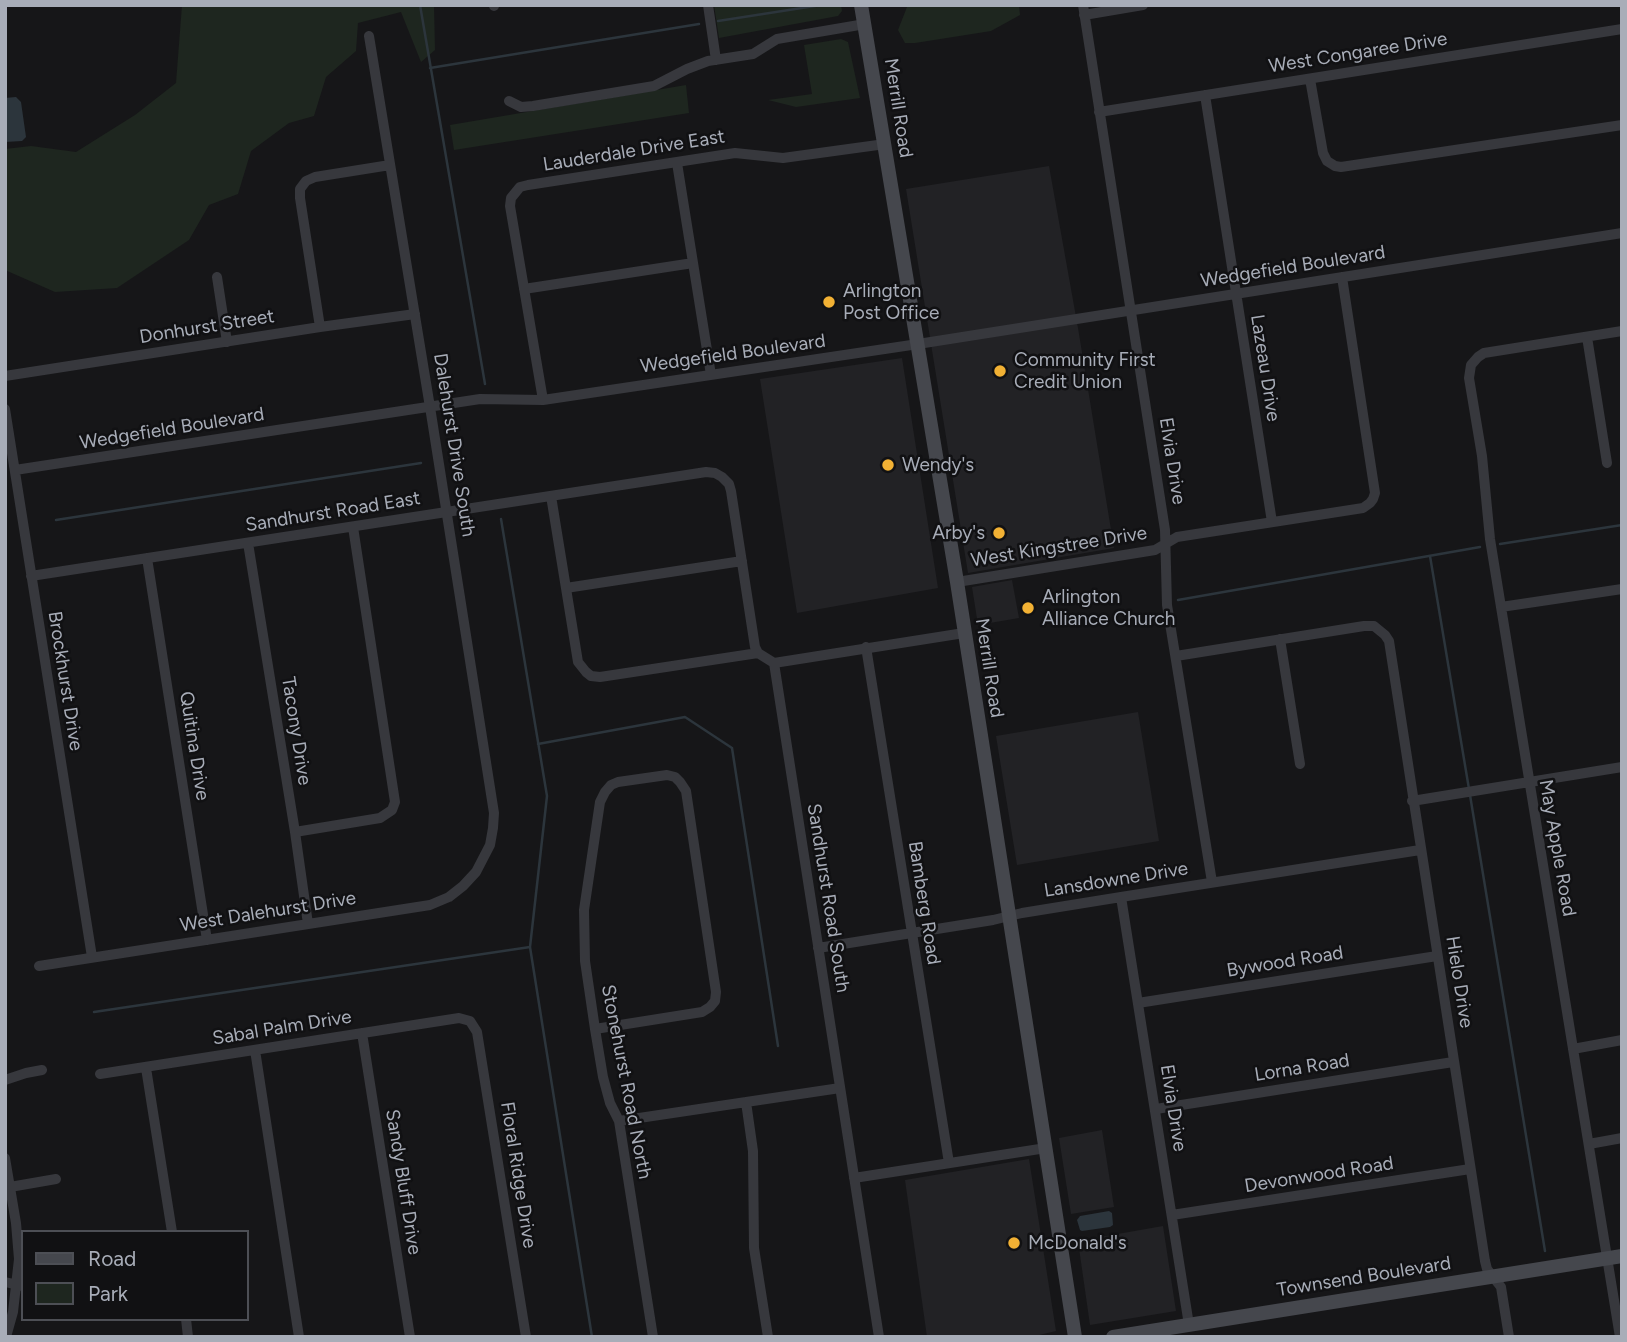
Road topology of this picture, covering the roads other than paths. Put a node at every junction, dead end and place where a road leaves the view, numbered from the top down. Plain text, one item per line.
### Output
1 (708, 5) edge
2 (862, 5) edge
3 (1143, 5) edge
4 (1084, 10) edge
5 (865, 24) junction
6 (1622, 29) edge
7 (369, 36) dead end
8 (716, 60) junction
9 (1310, 79) junction
10 (1205, 95) junction
11 (509, 102) dead end
12 (1100, 112) junction
13 (1622, 125) edge
14 (885, 144) junction
15 (677, 163) junction
16 (390, 165) junction
17 (1622, 233) edge
18 (693, 263) junction
19 (217, 277) dead end
20 (1342, 277) junction
21 (524, 289) junction
22 (1236, 293) junction
23 (1131, 310) junction
24 (415, 314) junction
25 (320, 327) junction
26 (1622, 331) edge
27 (1587, 337) junction
28 (227, 342) junction
29 (918, 344) junction
30 (711, 374) junction
31 (5, 376) edge
32 (543, 400) junction
33 (430, 407) junction
34 (5, 409) edge
35 (1607, 463) dead end
36 (15, 470) junction
37 (551, 496) junction
38 (447, 512) junction
39 (1272, 522) junction
40 (354, 527) junction
41 (248, 543) junction
42 (1166, 545) junction
43 (147, 558) junction
44 (742, 561) junction
45 (31, 576) junction
46 (957, 582) junction
47 (566, 588) junction
48 (1622, 589) edge
49 (1500, 607) junction
50 (964, 633) junction
51 (1280, 639) junction
52 (866, 647) junction
53 (758, 653) junction
54 (1176, 656) junction
55 (774, 663) junction
56 (1300, 764) dead end
57 (1622, 767) edge
58 (1528, 782) junction
59 (1412, 801) junction
60 (295, 832) junction
61 (1420, 850) junction
62 (484, 858) joint
63 (1212, 883) junction
64 (1121, 897) junction
65 (1009, 916) junction
66 (308, 924) junction
67 (911, 933) junction
68 (207, 940) junction
69 (818, 948) junction
70 (1437, 956) junction
71 (92, 957) junction
72 (39, 966) dead end
73 (1138, 1003) junction
74 (470, 1021) joint
75 (595, 1029) junction
76 (362, 1033) junction
77 (1622, 1040) edge
78 (1573, 1049) junction
79 (255, 1050) junction
80 (1453, 1062) junction
81 (146, 1068) junction
82 (43, 1070) dead end
83 (100, 1074) dead end
84 (5, 1080) edge
85 (840, 1088) junction
86 (746, 1102) junction
87 (1156, 1109) junction
88 (619, 1121) junction
89 (1622, 1138) edge
90 (1589, 1143) junction
91 (1046, 1148) junction
92 (5, 1158) edge
93 (949, 1163) junction
94 (1470, 1169) junction
95 (854, 1178) junction
96 (56, 1179) dead end
97 (10, 1187) junction
98 (1172, 1215) junction
99 (172, 1230) edge
100 (1614, 1257) edge
101 (1492, 1277) junction
102 (5, 1282) edge
103 (20, 1285) edge
104 (1189, 1325) junction
105 (6, 1337) edge
106 (299, 1337) edge
107 (410, 1337) edge
108 (526, 1337) edge
109 (653, 1337) edge
110 (768, 1337) edge
111 (879, 1337) edge
112 (1075, 1337) edge
113 (1113, 1337) edge
114 (1509, 1337) edge
115 (1619, 1337) edge

1 - 8 street
2 - 5 main road, Merrill Road
3 - 4 street
4 - 12 street, Elvia Drive
5 - 8 street
5 - 14 main road, Merrill Road
6 - 9 street, West Congaree Drive
7 - 16 street, Dalehurst Drive South
8 - 11 street
9 - 10 street, West Congaree Drive
9 - 13 street
10 - 12 street, West Congaree Drive
10 - 22 street, Lazeau Drive
12 - 23 street, Elvia Drive
14 - 15 street, Lauderdale Drive East
14 - 29 main road, Merrill Road
15 - 18 street
15 - 21 street, Lauderdale Drive East
16 - 24 street, Dalehurst Drive South
16 - 25 street
17 - 20 street, Wedgefield Boulevard
18 - 21 street
18 - 30 street
19 - 28 street
20 - 22 street, Wedgefield Boulevard
20 - 39 street, West Kingstree Drive
21 - 32 street
22 - 23 street, Wedgefield Boulevard
22 - 39 street, Lazeau Drive
23 - 29 street, Wedgefield Boulevard
23 - 42 street, Elvia Drive
24 - 25 street, Donhurst Street
24 - 33 street, Dalehurst Drive South
25 - 28 street, Donhurst Street
26 - 27 street
27 - 35 street
27 - 49 street, May Apple Road
28 - 31 street, Donhurst Street
29 - 30 street, Wedgefield Boulevard
29 - 46 main road, Merrill Road
30 - 32 street, Wedgefield Boulevard
32 - 33 street, Wedgefield Boulevard
33 - 36 street, Wedgefield Boulevard
33 - 38 street, Dalehurst Drive South
34 - 36 street, Brockhurst Drive
36 - 45 street, Brockhurst Drive
37 - 38 street, Sandhurst Road East
37 - 44 street, Sandhurst Road East
37 - 47 street
38 - 40 street, Sandhurst Road East
38 - 62 street, Dalehurst Drive South
39 - 42 street, West Kingstree Drive
40 - 41 street, Sandhurst Road East
40 - 60 street
41 - 43 street, Sandhurst Road East
41 - 60 street, Tacony Drive
42 - 46 street, West Kingstree Drive
42 - 54 street, Elvia Drive
43 - 45 street, Sandhurst Road East
43 - 68 street, Quitina Drive
44 - 47 street
44 - 53 street
45 - 71 street, Brockhurst Drive
46 - 50 main road, Merrill Road
47 - 53 street
48 - 49 street
49 - 58 street, May Apple Road
50 - 52 street
50 - 65 main road, Merrill Road
51 - 54 street
51 - 56 street
51 - 59 street, Hielo Drive
52 - 55 street
52 - 67 street, Bamberg Road
53 - 55 street
54 - 63 street, Elvia Drive
55 - 69 street, Sandhurst Road South
57 - 58 street
58 - 59 street
58 - 78 street, May Apple Road
59 - 61 street, Hielo Drive
60 - 66 street, Tacony Drive
61 - 63 street, Lansdowne Drive
61 - 70 street, Hielo Drive
62 - 66 street, West Dalehurst Drive
63 - 64 street, Lansdowne Drive
64 - 65 street, Lansdowne Drive
64 - 73 street, Elvia Drive
65 - 67 street, Lansdowne Drive
65 - 91 main road, Merrill Road
66 - 68 street, West Dalehurst Drive
67 - 69 street, Lansdowne Drive
67 - 93 street, Bamberg Road
68 - 71 street, West Dalehurst Drive
69 - 85 street, Sandhurst Road South
70 - 73 street, Bywood Road
70 - 80 street, Hielo Drive
71 - 72 street, West Dalehurst Drive
73 - 87 street, Elvia Drive
74 - 76 street, Sabal Palm Drive
74 - 108 street, Floral Ridge Drive
75 - 75 street, Stonehurst Road North
75 - 88 street, Stonehurst Road North
76 - 79 street, Sabal Palm Drive
76 - 107 street, Sandy Bluff Drive
77 - 78 street
78 - 90 street, May Apple Road
79 - 81 street, Sabal Palm Drive
79 - 106 street
80 - 87 street, Lorna Road
80 - 94 street, Hielo Drive
81 - 83 street, Sabal Palm Drive
81 - 99 street
82 - 84 street
85 - 86 street
85 - 95 street, Sandhurst Road South
86 - 88 street
86 - 110 street
87 - 98 street, Elvia Drive
88 - 109 street, Stonehurst Road North
89 - 90 street
90 - 100 street, May Apple Road
91 - 93 street
91 - 112 main road, Merrill Road
92 - 97 street
93 - 95 street
94 - 98 street, Devonwood Road
94 - 101 street, Hielo Drive
95 - 111 street, Sandhurst Road South
96 - 97 street
97 - 103 street
98 - 104 street, Elvia Drive
100 - 101 main road, Townsend Boulevard
100 - 115 street, May Apple Road
101 - 104 main road, Townsend Boulevard
101 - 114 street, Hielo Drive
102 - 103 street
103 - 105 street
104 - 113 main road, Townsend Boulevard

